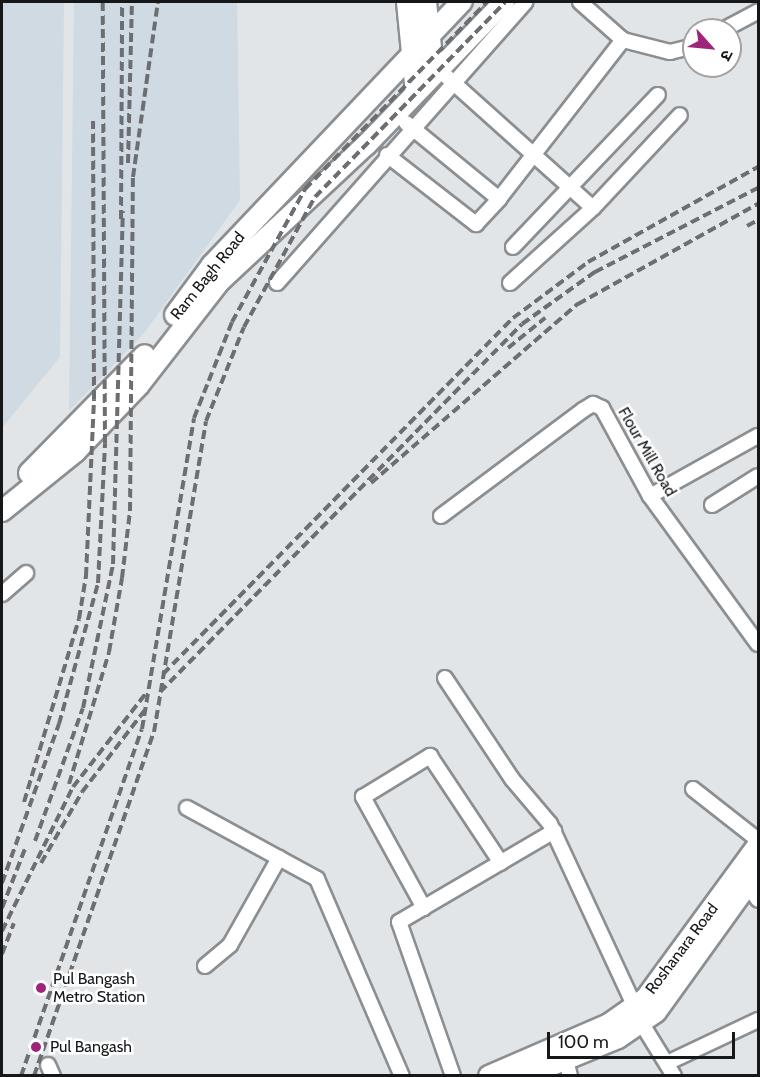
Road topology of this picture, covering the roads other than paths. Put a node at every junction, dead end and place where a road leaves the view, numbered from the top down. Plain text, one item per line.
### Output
1 (407, 2) edge
2 (426, 2) edge
3 (462, 2) edge
4 (504, 2) edge
5 (526, 2) edge
6 (580, 2) edge
7 (759, 11) edge
8 (742, 20) edge
9 (430, 35) junction
10 (623, 40) junction
11 (682, 49) edge
12 (412, 54) junction
13 (441, 75) junction
14 (416, 93) junction
15 (658, 95) dead end
16 (395, 114) junction
17 (680, 115) dead end
18 (412, 128) junction
19 (532, 152) junction
20 (387, 154) junction
21 (570, 187) junction
22 (499, 199) junction
23 (592, 208) junction
24 (513, 247) dead end
25 (277, 283) dead end
26 (510, 283) dead end
27 (758, 436) edge
28 (759, 476) edge
29 (650, 495) junction
30 (2, 496) edge
31 (712, 505) dead end
32 (2, 511) edge
33 (441, 516) dead end
34 (26, 573) dead end
35 (2, 594) edge
36 (759, 644) edge
37 (445, 678) dead end
38 (693, 789) dead end
39 (187, 808) dead end
40 (554, 831) junction
41 (759, 842) edge
42 (279, 858) junction
43 (501, 862) junction
44 (755, 885) edge
45 (424, 908) junction
46 (205, 966) dead end
47 (638, 1016) junction
48 (759, 1020) edge
49 (667, 1063) junction
50 (568, 1068) edge
51 (402, 1076) edge
52 (453, 1076) edge
53 (489, 1076) edge
54 (525, 1076) edge
55 (674, 1076) edge

1 - 12 main road
2 - 9 main road
3 - 9 main road, Ram Bagh Road
4 - 13 main road, Ram Bagh Road
5 - 13 street
6 - 10 street
7 - 8 street
9 - 12 main road, Ram Bagh Road
9 - 13 main road
10 - 11 street
10 - 19 street
12 - 14 main road
12 - 30 main road, Ram Bagh Road
13 - 14 main road, Ram Bagh Road
13 - 18 street
13 - 19 street
14 - 16 main road, Ram Bagh Road
15 - 21 street
16 - 18 street
16 - 32 main road, Ram Bagh Road
17 - 23 street
18 - 20 street
18 - 22 street
19 - 21 street
19 - 22 street
20 - 22 street
20 - 25 street
21 - 23 street
21 - 24 street
23 - 26 street
27 - 29 street
28 - 31 street
29 - 33 street, Flour Mill Road
29 - 36 street, Flour Mill Road
34 - 35 street
37 - 40 street
38 - 41 street
39 - 42 street
40 - 43 street
40 - 47 street
41 - 47 main road, Roshanara Road
42 - 46 street
42 - 51 street
43 - 45 street
43 - 45 street
44 - 47 main road, Roshanara Road
45 - 52 street
47 - 49 street
47 - 50 main road, Roshanara Road
47 - 53 main road, Roshanara Road
48 - 49 street
49 - 55 street
50 - 54 main road, Roshanara Road

